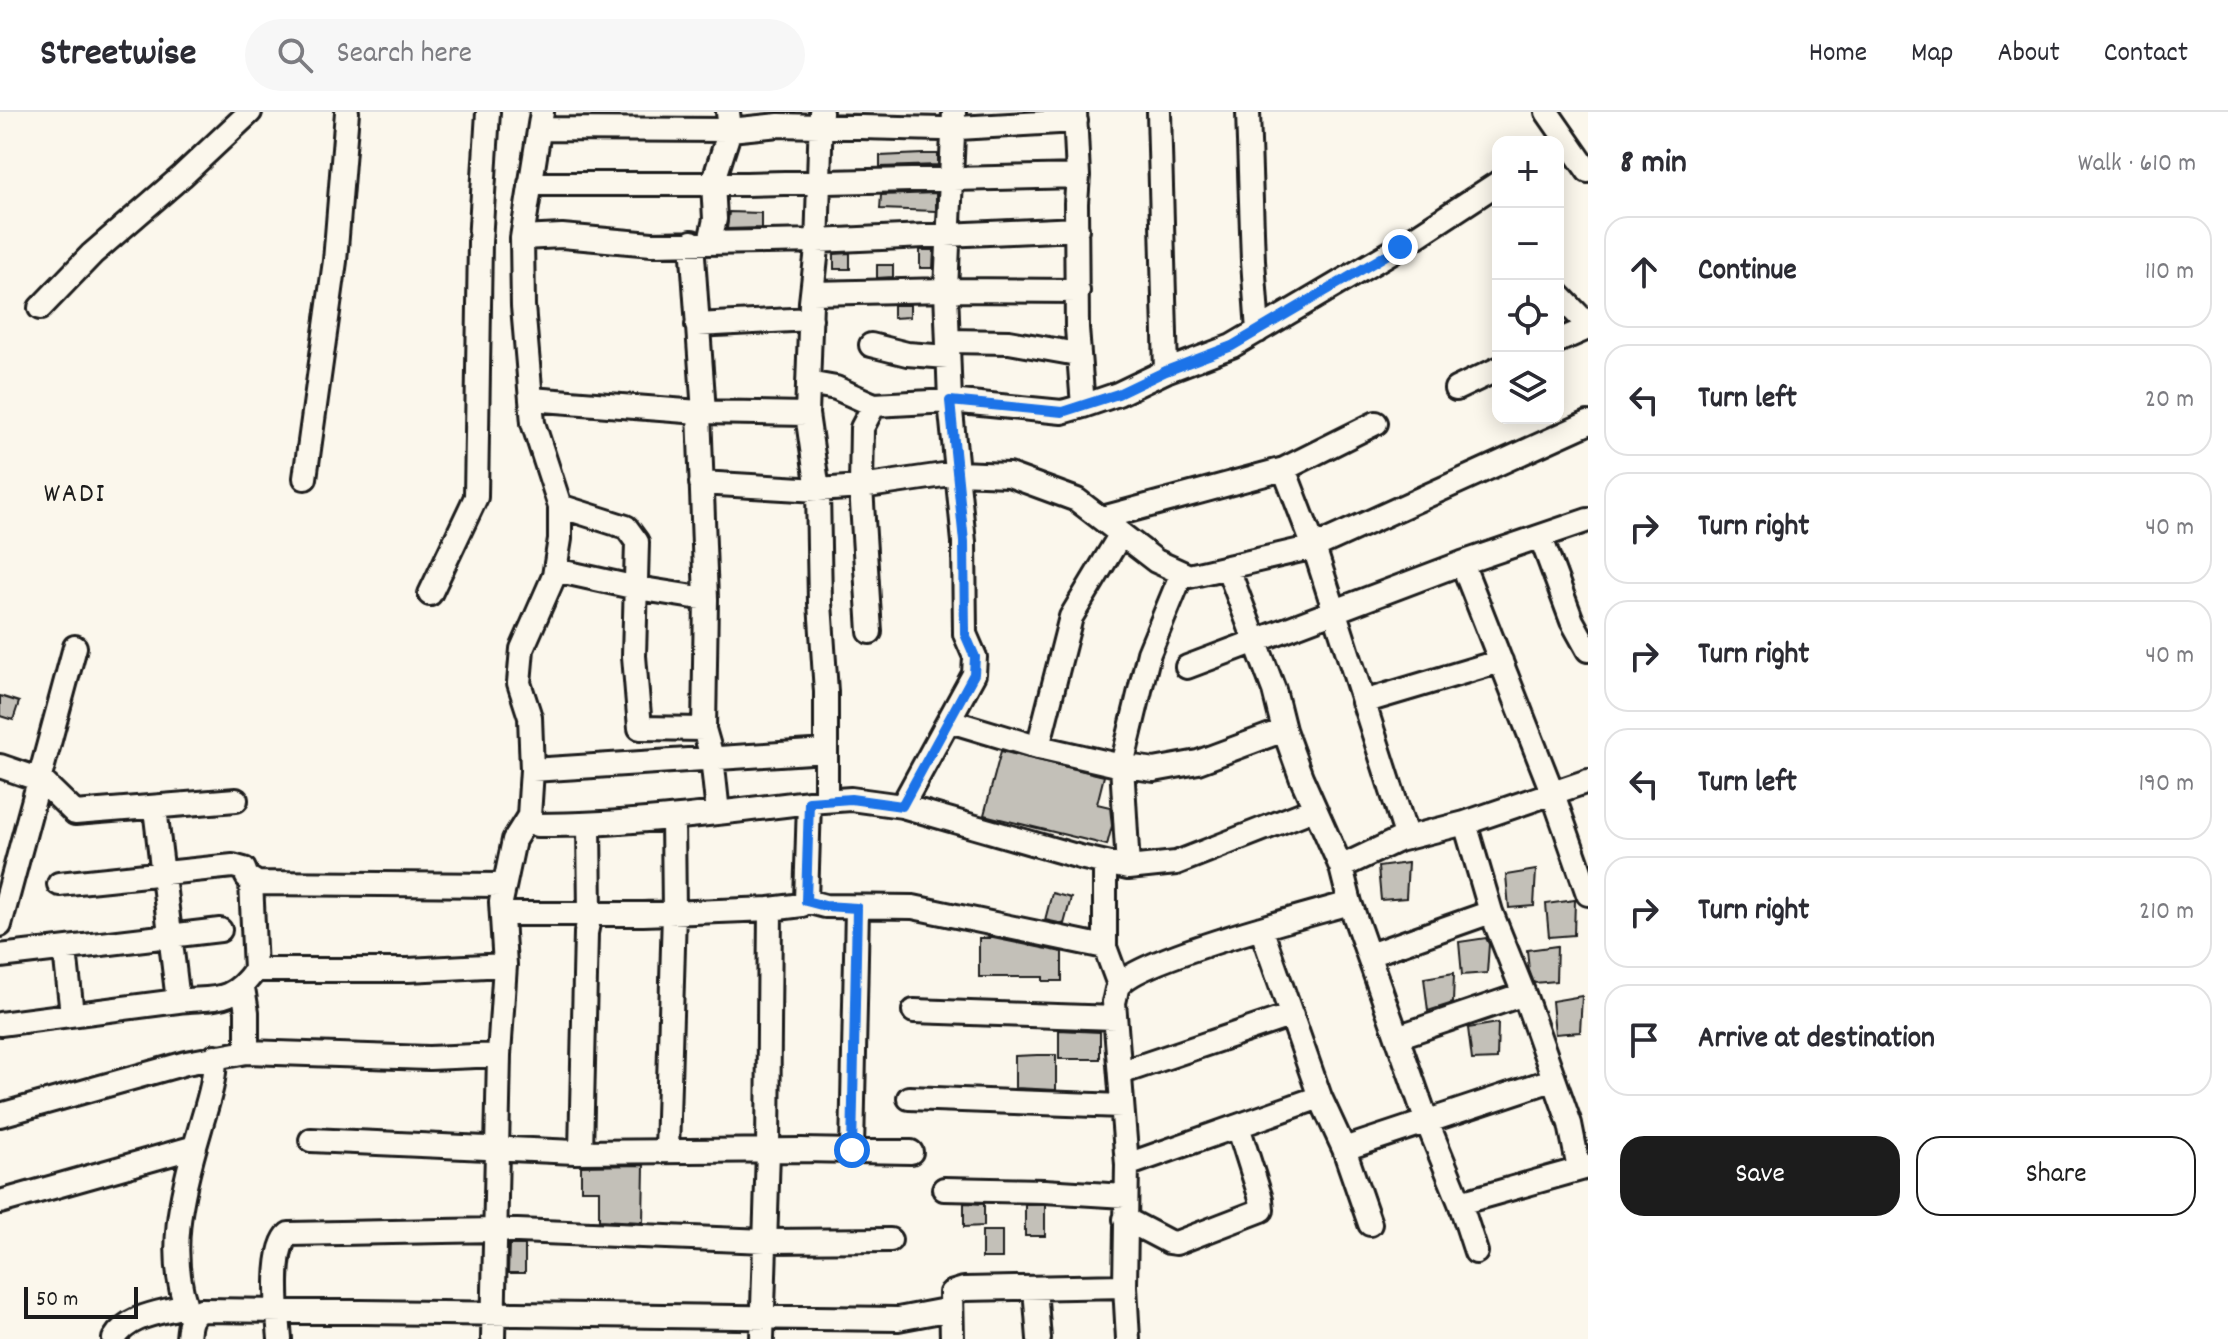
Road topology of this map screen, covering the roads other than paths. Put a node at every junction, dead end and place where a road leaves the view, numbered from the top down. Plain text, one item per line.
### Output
1 (250, 112) edge
2 (347, 112) edge
3 (488, 112) edge
4 (1159, 112) edge
5 (1248, 112) edge
6 (1547, 112) edge
7 (1076, 117) edge
8 (821, 119) edge
9 (953, 119) edge
10 (542, 121) edge
11 (729, 121) edge
12 (1556, 136) edge
13 (1564, 145) edge
14 (1588, 171) edge
15 (1078, 176) junction
16 (952, 180) junction
17 (818, 182) junction
18 (713, 183) junction
19 (530, 184) junction
20 (1492, 187) edge
21 (1077, 229) junction
22 (949, 236) junction
23 (522, 238) junction
24 (817, 241) junction
25 (701, 242) junction
26 (946, 290) junction
27 (1078, 291) junction
28 (812, 293) junction
29 (1564, 300) edge
30 (40, 308) dead end
31 (811, 319) junction
32 (697, 325) junction
33 (1588, 326) edge
34 (1258, 331) junction
35 (1564, 338) edge
36 (871, 345) dead end
37 (948, 349) junction
38 (1077, 354) junction
39 (1166, 371) junction
40 (1492, 372) edge
41 (808, 383) junction
42 (1456, 389) dead end
43 (531, 399) junction
44 (950, 401) junction
45 (874, 405) junction
46 (1083, 406) junction
47 (701, 412) junction
48 (807, 414) junction
49 (1376, 423) dead end
50 (1588, 423) edge
51 (1284, 469) junction
52 (957, 473) junction
53 (305, 478) dead end
54 (701, 483) junction
55 (861, 487) junction
56 (818, 490) junction
57 (560, 506) junction
58 (1102, 518) junction
59 (1588, 520) edge
60 (1121, 534) junction
61 (1541, 538) junction
62 (1314, 547) junction
63 (1462, 563) junction
64 (1228, 569) junction
65 (555, 570) junction
66 (1182, 573) junction
67 (637, 588) junction
68 (430, 594) dead end
69 (706, 599) junction
70 (1335, 613) junction
71 (870, 632) dead end
72 (1257, 642) junction
73 (75, 647) dead end
74 (1588, 650) edge
75 (1501, 661) junction
76 (1187, 667) dead end
77 (1363, 702) junction
78 (950, 721) junction
79 (704, 729) junction
80 (1284, 730) junction
81 (1038, 747) junction
82 (826, 751) junction
83 (712, 757) junction
84 (1122, 765) junction
85 (0, 766) edge
86 (532, 770) junction
87 (41, 780) junction
88 (1588, 781) edge
89 (1553, 794) junction
90 (236, 800) dead end
91 (818, 800) junction
92 (902, 806) junction
93 (155, 808) junction
94 (1314, 809) junction
95 (718, 813) junction
96 (529, 816) junction
97 (673, 818) junction
98 (1465, 823) junction
99 (589, 824) junction
100 (1407, 838) junction
101 (1105, 863) junction
102 (1341, 867) junction
103 (1128, 868) junction
104 (163, 872) junction
105 (251, 881) junction
106 (59, 884) dead end
107 (503, 885) junction
108 (1588, 894) edge
109 (806, 901) junction
110 (1350, 903) junction
111 (857, 908) junction
112 (770, 909) junction
113 (1491, 912) junction
114 (674, 913) junction
115 (503, 914) junction
116 (590, 914) junction
117 (0, 925) edge
118 (1261, 928) junction
119 (220, 930) dead end
120 (169, 936) junction
121 (1105, 947) junction
122 (65, 950) junction
123 (1369, 955) junction
124 (0, 956) edge
125 (505, 965) junction
126 (249, 979) junction
127 (1119, 985) junction
128 (1524, 994) junction
129 (178, 1001) junction
130 (914, 1011) dead end
131 (72, 1014) junction
132 (1292, 1015) junction
133 (1115, 1018) junction
134 (0, 1024) edge
135 (1397, 1037) junction
136 (247, 1052) junction
137 (499, 1055) junction
138 (215, 1056) junction
139 (1120, 1073) junction
140 (1552, 1080) junction
141 (1320, 1097) junction
142 (909, 1098) dead end
143 (1122, 1106) junction
144 (0, 1115) edge
145 (1579, 1121) edge
146 (1427, 1122) junction
147 (1238, 1126) junction
148 (311, 1140) dead end
149 (195, 1147) junction
150 (498, 1149) junction
151 (1344, 1149) junction
152 (852, 1150) junction
153 (581, 1151) junction
154 (667, 1151) junction
155 (768, 1151) junction
156 (911, 1152) dead end
157 (1127, 1165) junction
158 (1584, 1168) edge
159 (944, 1189) dead end
160 (1125, 1196) junction
161 (0, 1202) edge
162 (1460, 1203) junction
163 (1125, 1219) junction
164 (1370, 1224) dead end
165 (495, 1230) junction
166 (890, 1240) dead end
167 (766, 1241) junction
168 (1476, 1252) dead end
169 (1125, 1286) junction
170 (1035, 1288) junction
171 (951, 1309) junction
172 (278, 1312) junction
173 (494, 1314) junction
174 (764, 1316) junction
175 (188, 1321) edge
176 (114, 1339) edge
177 (280, 1339) edge
178 (493, 1339) edge
179 (762, 1339) edge
180 (952, 1339) edge
181 (1039, 1339) edge
182 (1128, 1339) edge

1 - 30 street
2 - 53 street
3 - 68 street
4 - 39 street
5 - 34 street
6 - 12 street
7 - 9 street
7 - 15 street
8 - 9 street
8 - 11 street
8 - 17 street
9 - 16 street
10 - 11 street
10 - 19 street
11 - 18 street
13 - 14 street
15 - 16 street
15 - 21 street
16 - 17 street
16 - 22 street
17 - 18 street
17 - 24 street
18 - 19 street
18 - 25 street
19 - 23 street
20 - 34 street
21 - 22 street
21 - 27 street
22 - 24 street
22 - 26 street
23 - 25 street
23 - 43 street
24 - 25 street
24 - 28 street
25 - 32 street
26 - 27 street
26 - 28 street
26 - 37 street
27 - 38 street
28 - 31 street
29 - 33 street
31 - 32 street
31 - 41 street
32 - 47 street
33 - 35 street
34 - 39 street
36 - 37 street
37 - 38 street
37 - 44 street
38 - 46 street
39 - 46 street
40 - 42 street
41 - 45 street
41 - 48 street
43 - 47 street
43 - 57 street
44 - 45 street
44 - 46 street
44 - 52 street
45 - 55 street
47 - 48 street
47 - 54 street
48 - 56 street
49 - 51 street
50 - 62 street
51 - 58 street
51 - 62 street
52 - 55 street
52 - 58 street
52 - 78 street
54 - 56 street
54 - 69 street
55 - 56 street
55 - 71 street
56 - 82 street
57 - 65 street
57 - 67 street
58 - 60 street
59 - 61 street
60 - 66 street
60 - 81 street
61 - 63 street
61 - 74 street
62 - 64 street
62 - 70 street
63 - 70 street
63 - 75 street
64 - 66 street
64 - 72 street
65 - 67 street
65 - 86 street
66 - 84 street
67 - 69 street
67 - 79 street
69 - 79 street
70 - 72 street
70 - 77 street
72 - 76 street
72 - 80 street
73 - 87 street
75 - 77 street
75 - 89 street
77 - 100 street
78 - 81 street
78 - 92 street
79 - 83 street
80 - 84 street
80 - 94 street
81 - 84 street
82 - 83 street
82 - 91 street
83 - 86 street
83 - 95 street
84 - 103 street
85 - 87 street
86 - 96 street
87 - 93 street
87 - 117 street
88 - 89 street
89 - 98 street
89 - 108 street
90 - 93 street
91 - 92 street
91 - 95 street
91 - 109 street
92 - 101 street
93 - 104 street
94 - 102 street
94 - 103 street
95 - 97 street
96 - 99 street
96 - 107 street
97 - 99 street
97 - 114 street
98 - 100 street
98 - 113 street
99 - 116 street
100 - 102 street
101 - 103 street
101 - 121 street
102 - 110 street
104 - 105 street
104 - 106 street
104 - 120 street
105 - 107 street
105 - 126 street
107 - 115 street
109 - 111 street
109 - 112 street
110 - 118 street
110 - 123 street
111 - 121 street
111 - 152 street
112 - 114 street
112 - 155 street
113 - 123 street
113 - 128 street
114 - 116 street
114 - 154 street
115 - 116 street
115 - 125 street
116 - 153 street
118 - 127 street
118 - 132 street
119 - 120 street
120 - 122 street
120 - 129 street
121 - 127 street
122 - 124 street
122 - 131 street
123 - 135 street
125 - 126 street
125 - 137 street
126 - 129 street
126 - 136 street
127 - 133 street
128 - 135 street
128 - 140 street
129 - 131 street
130 - 133 street
131 - 134 street
132 - 139 street
132 - 141 street
133 - 139 street
135 - 146 street
136 - 137 street
136 - 138 street
137 - 150 street
138 - 144 street
138 - 149 street
139 - 143 street
140 - 145 street
140 - 146 street
141 - 147 street
141 - 151 street
142 - 143 street
143 - 157 street
145 - 158 street
146 - 151 street
146 - 162 street
147 - 157 street
147 - 163 street
148 - 150 street
149 - 161 street
149 - 175 street
150 - 153 street
150 - 165 street
151 - 164 street
152 - 155 street
152 - 156 street
153 - 154 street
154 - 155 street
155 - 167 street
157 - 160 street
158 - 162 street
159 - 160 street
160 - 163 street
162 - 168 street
163 - 169 street
165 - 167 street
165 - 172 street
165 - 173 street
166 - 167 street
167 - 174 street
169 - 170 street
169 - 182 street
170 - 171 street
170 - 181 street
171 - 174 street
171 - 180 street
172 - 173 street
172 - 175 street
172 - 177 street
173 - 174 street
173 - 178 street
174 - 179 street
175 - 176 street

